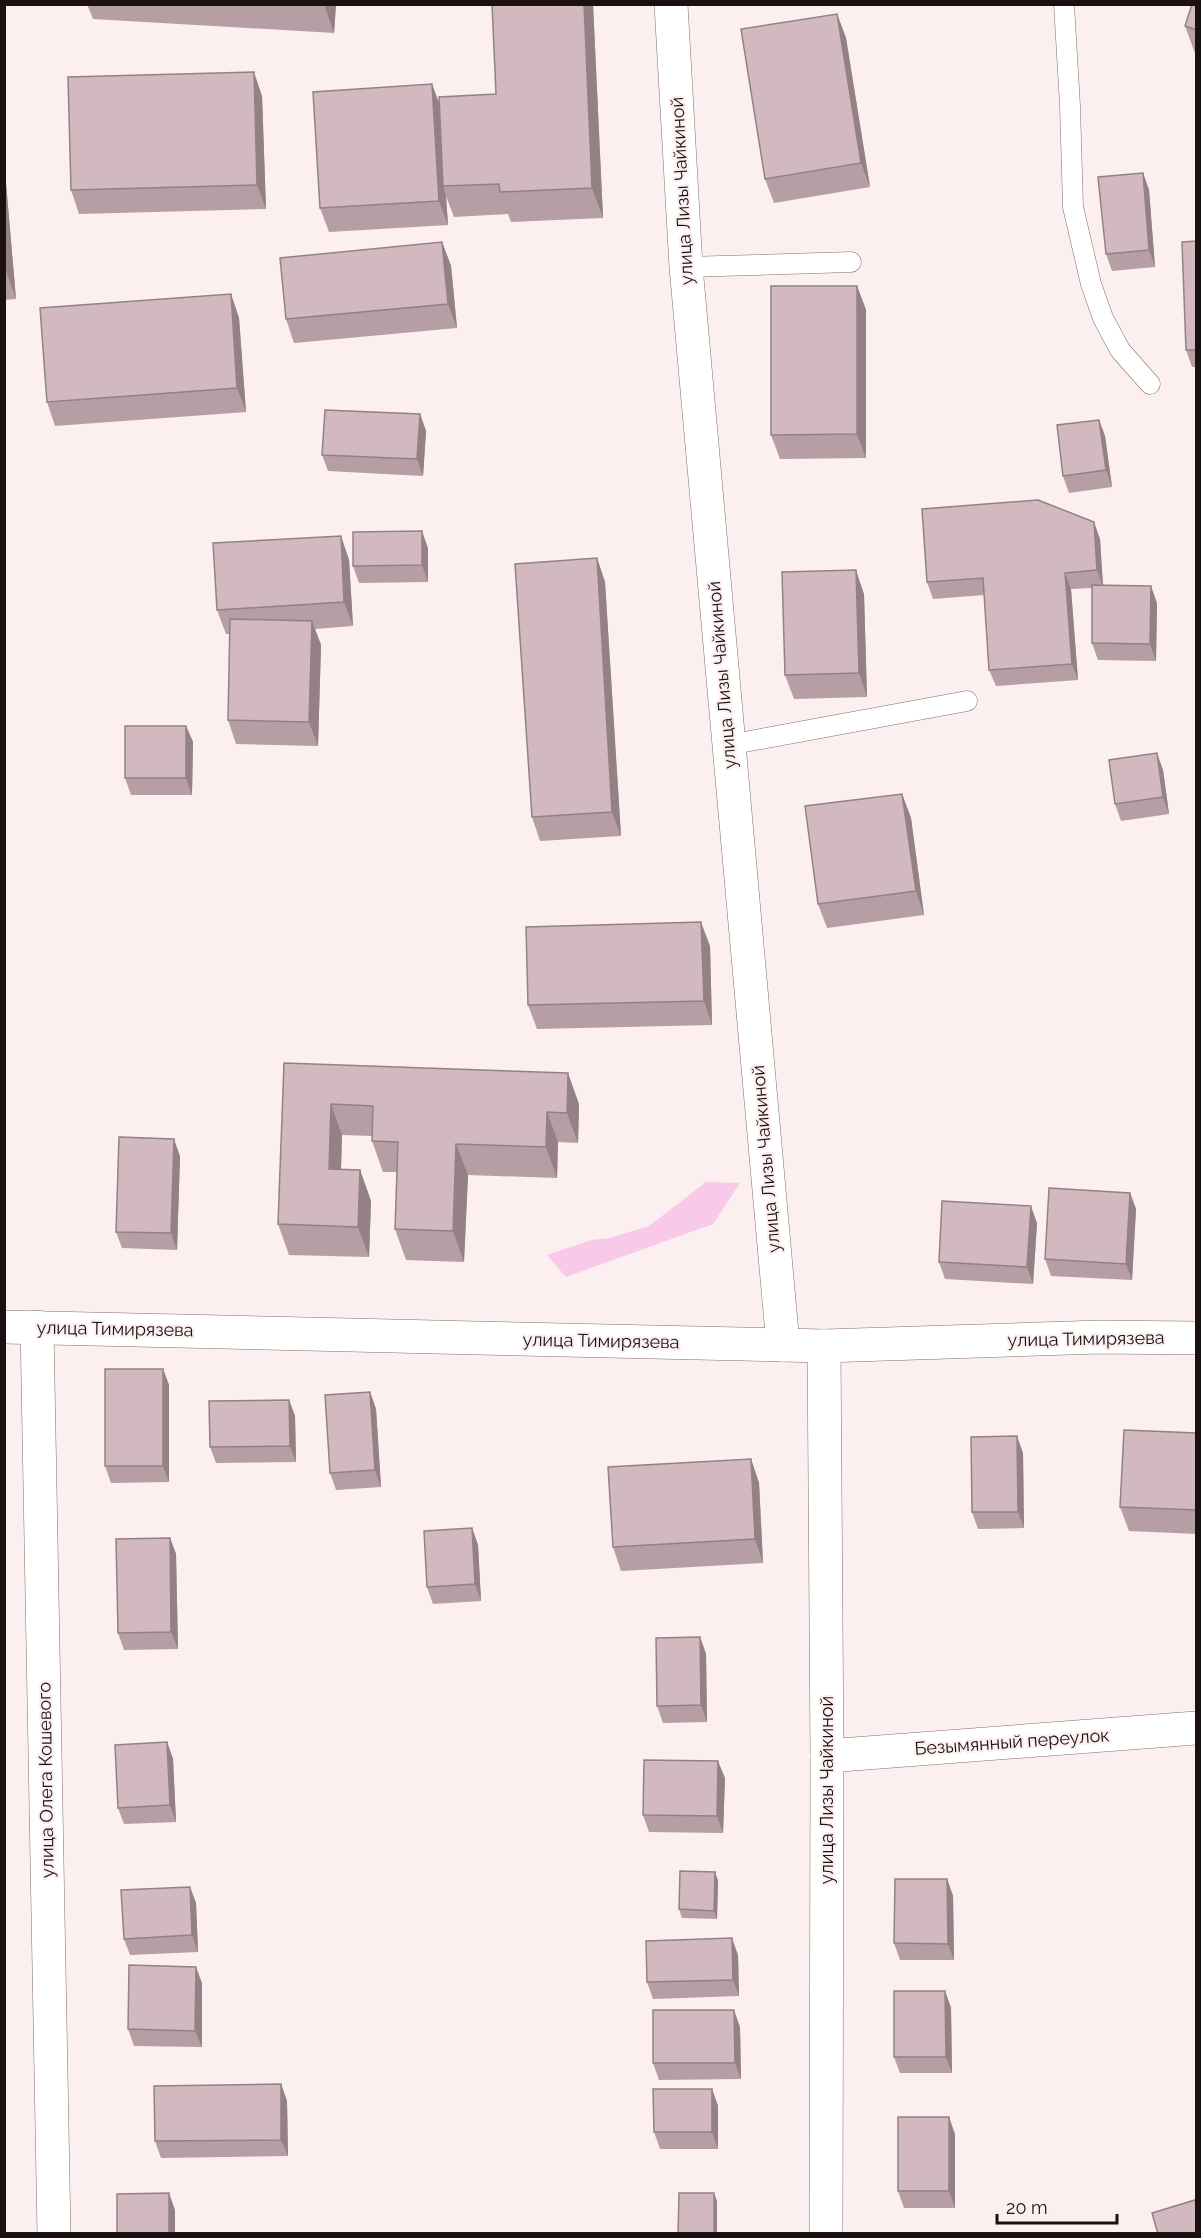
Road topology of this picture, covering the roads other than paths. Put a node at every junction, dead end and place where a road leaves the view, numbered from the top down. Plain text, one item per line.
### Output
1 (671, 4) edge
2 (1064, 4) edge
3 (851, 262) dead end
4 (686, 267) junction
5 (1150, 384) dead end
6 (967, 701) dead end
7 (728, 745) junction
8 (4, 1327) edge
9 (37, 1327) junction
10 (1197, 1338) edge
11 (783, 1345) junction
12 (824, 1346) junction
13 (1197, 1728) edge
14 (827, 1756) junction
15 (54, 2234) edge
16 (826, 2234) edge

1 - 4 street, улица Лизы Чайкиной
2 - 5 lane
3 - 4 lane
4 - 7 street, улица Лизы Чайкиной
6 - 7 lane
7 - 11 street, улица Лизы Чайкиной
8 - 9 street, улица Тимирязева
9 - 11 street, улица Тимирязева
9 - 15 street, улица Олега Кошевого
10 - 12 street, улица Тимирязева
11 - 12 street, улица Тимирязева
12 - 14 street, улица Лизы Чайкиной
13 - 14 street, Безымянный переулок
14 - 16 street, улица Лизы Чайкиной

